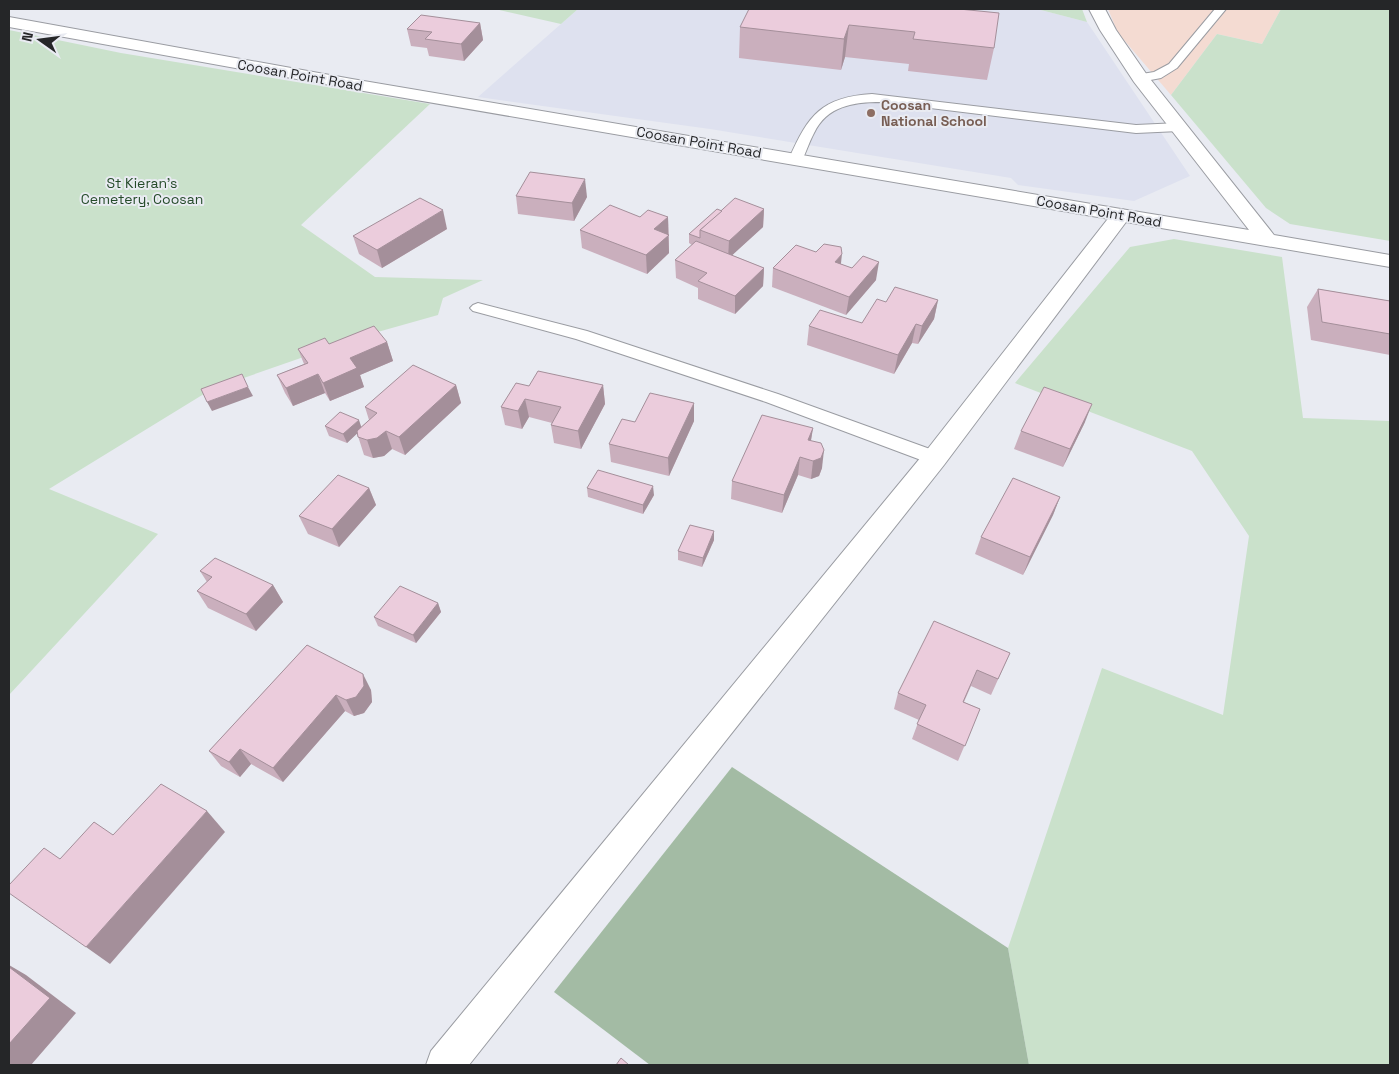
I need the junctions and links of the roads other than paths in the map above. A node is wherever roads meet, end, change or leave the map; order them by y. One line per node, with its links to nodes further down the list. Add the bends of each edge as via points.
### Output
1 (1097, 9): 4 (street)
2 (1221, 9): 4 (lane, via 1173,66 1157,75)
3 (9, 22): 6 (street, Coosan Point Road)
4 (1140, 78): 5 (street)
5 (1179, 126): 6 (lane, via 1136,129 881,98 857,98 831,106 814,122); 8 (street)
6 (796, 159): 7 (street, Coosan Point Road)
7 (1121, 215): 8 (street, Coosan Point Road); 11 (street)
8 (1266, 239): 9 (street, Coosan Point Road)
9 (1390, 261)
10 (478, 308): 11 (lane, via 590,338 772,398)
11 (936, 458): 12 (street)
12 (444, 1065)

